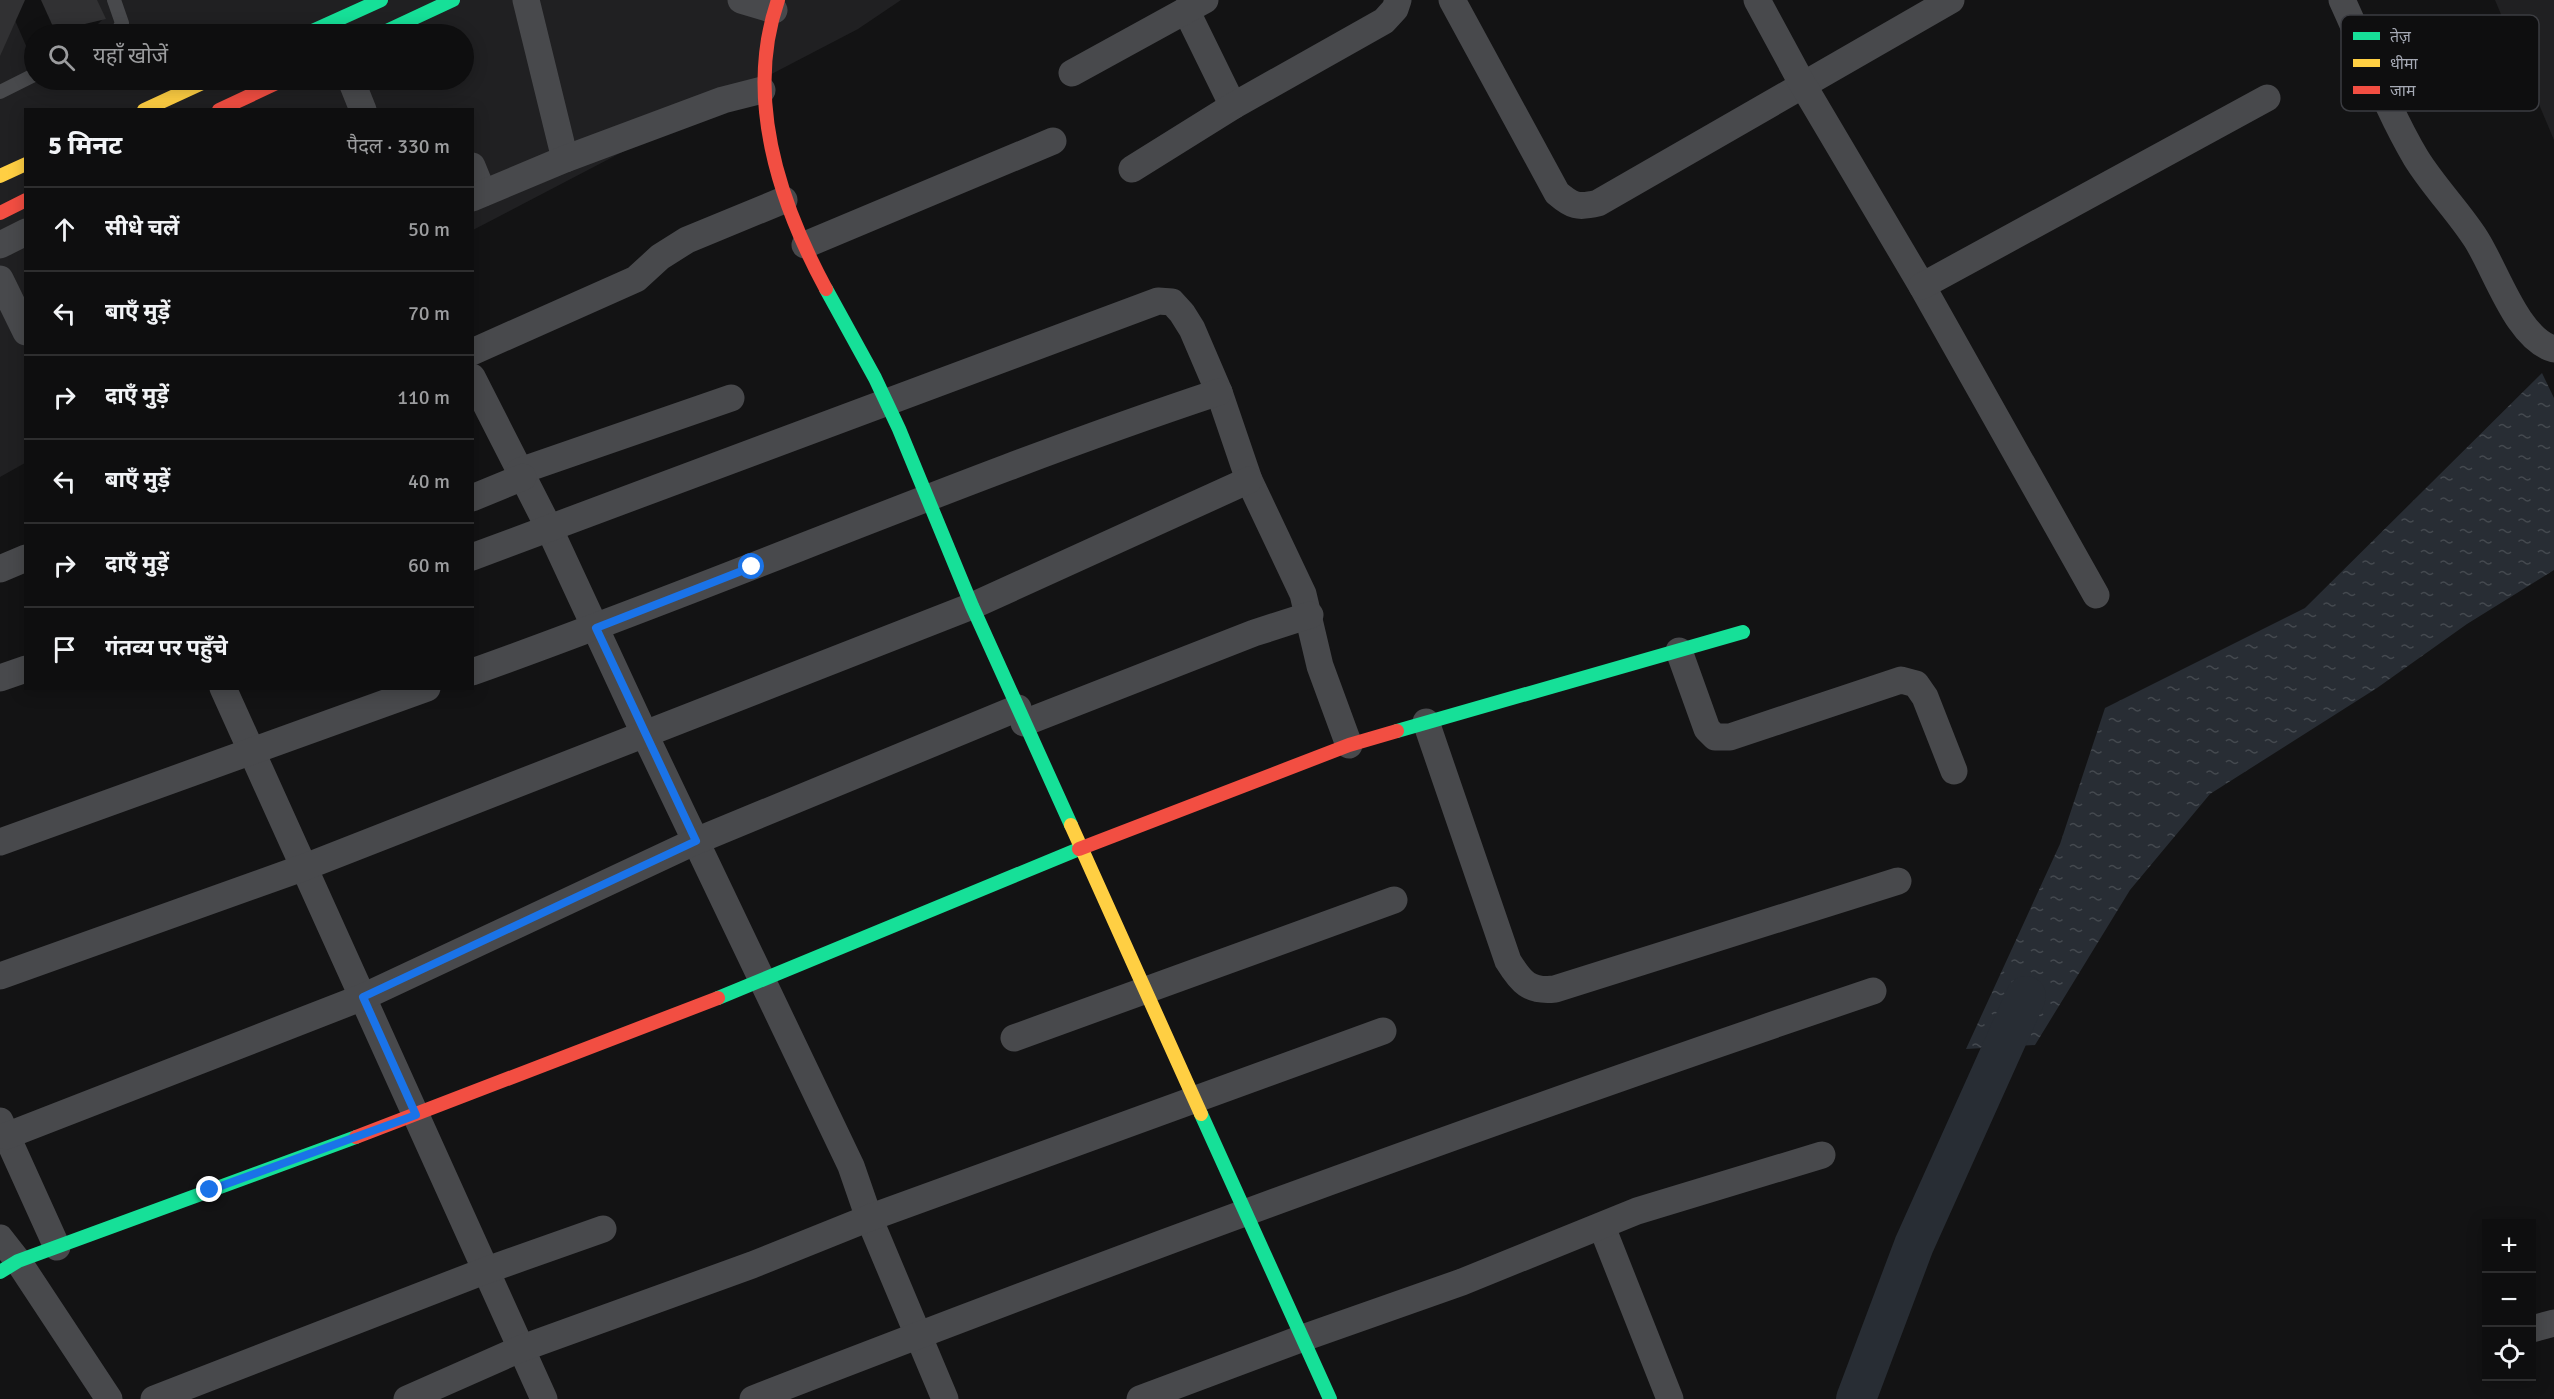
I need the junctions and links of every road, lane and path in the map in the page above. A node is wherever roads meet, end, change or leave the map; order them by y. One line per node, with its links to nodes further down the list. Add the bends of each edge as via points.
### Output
1 (114, 0): 14 (lane)
2 (381, 0): 15 (street)
3 (453, 0): 16 (street)
4 (526, 0): 32 (street)
5 (741, 0): 11 (street)
6 (1398, 0): 26 (street, via 1384,21)
7 (1452, 0): 19 (street, via 1557,193 1569,204 1598,203)
8 (1757, 0): 19 (street)
9 (1951, 0): 19 (street)
10 (2342, 0): 13 (street)
11 (776, 5): 23 (street, via 764,54)
12 (1195, 5): 17 (street); 26 (street)
13 (2349, 15)
14 (121, 24)
15 (336, 24)
16 (401, 24)
17 (1072, 73)
18 (24, 80): 24 (lane)
19 (1803, 85): 45 (street)
20 (187, 90): 27 (street)
21 (262, 90): 28 (street)
22 (355, 90): 29 (street)
23 (762, 90): 32 (street, via 723,100); 38 (street)
24 (0, 92)
25 (2267, 98): 45 (street)
26 (1233, 106): 34 (street)
27 (148, 108)
28 (223, 108)
29 (362, 108)
30 (2394, 111): 47 (street, via 2416,158 2477,240 2518,317 2532,337)
31 (1053, 141): 43 (street)
32 (565, 159): 37 (street)
33 (24, 165): 35 (street)
34 (1132, 169)
35 (0, 176)
36 (474, 176): 37 (street)
37 (478, 196)
38 (784, 200): 43 (street); 48 (street, via 687,240 636,279)
39 (24, 201): 40 (street)
40 (0, 213)
41 (24, 233): 42 (street)
42 (0, 244)
43 (805, 245): 52 (street)
44 (0, 279): 46 (street)
45 (1922, 286): 61 (street)
46 (16, 330)
47 (2554, 349)
48 (474, 351)
49 (474, 381): 53 (street)
50 (1219, 393): 52 (street, via 1182,313 1172,302 1158,301); 54 (street); 56 (street, via 1107,429)
51 (731, 398): 53 (street)
52 (888, 402): 56 (street); 57 (street)
53 (522, 474): 55 (street); 57 (street)
54 (1249, 480): 62 (street); 63 (street)
55 (474, 497)
56 (929, 497): 62 (street); 64 (street)
57 (549, 528): 58 (street); 64 (street)
58 (474, 556)
59 (24, 559): 60 (street)
60 (0, 569)
61 (2096, 595)
62 (972, 606): 72 (street); 74 (street)
63 (1310, 615): 72 (street); 75 (street, via 1320,666)
64 (596, 628): 68 (street); 74 (street)
65 (1743, 632): 66 (street)
66 (1679, 651): 73 (street); 77 (street, via 1707,729 1714,737 1730,737 1901,680 1916,684 1925,696)
67 (24, 670): 69 (street)
68 (474, 671)
69 (0, 678)
70 (224, 690): 76 (street)
71 (420, 690): 76 (street)
72 (1021, 715): 78 (street); 80 (street)
73 (1426, 722): 75 (street); 82 (street, via 1508,961 1518,978 1540,991)
74 (645, 735): 78 (street); 81 (street)
75 (1348, 745): 80 (street)
76 (252, 751): 79 (street); 81 (street)
77 (1954, 771)
78 (696, 841): 85 (street); 88 (street)
79 (0, 842)
80 (1082, 848): 85 (street); 86 (street)
81 (305, 867): 84 (street); 88 (street)
82 (1898, 881)
83 (1394, 900): 86 (street)
84 (0, 976)
85 (762, 981): 92 (street); 96 (street, via 851,1166)
86 (1147, 988): 90 (street); 91 (street)
87 (1873, 991): 95 (street, via 1663,1062)
88 (363, 997): 92 (street); 93 (street)
89 (1383, 1031): 91 (street)
90 (1014, 1038)
91 (1196, 1100): 95 (street); 96 (street)
92 (416, 1115): 100 (street); 102 (street)
93 (3, 1129): 100 (street)
94 (1822, 1155): 97 (street, via 1636,1212)
95 (1247, 1213): 105 (street); 106 (street)
96 (869, 1218): 105 (street); 107 (street)
97 (1602, 1227): 106 (street); 116 (street)
98 (603, 1229): 102 (street)
99 (0, 1238): 101 (street)
100 (57, 1247): 101 (street)
101 (9, 1267): 108 (street)
102 (487, 1270): 107 (street); 109 (street)
103 (2554, 1323): 104 (street)
104 (2536, 1328)
105 (918, 1335): 112 (street); 113 (street)
106 (1303, 1338): 114 (street); 115 (street)
107 (520, 1349): 110 (street); 111 (street)
108 (109, 1399)
109 (154, 1399)
110 (407, 1399)
111 (544, 1399)
112 (753, 1399)
113 (945, 1399)
114 (1140, 1399)
115 (1330, 1399)
116 (1670, 1399)

